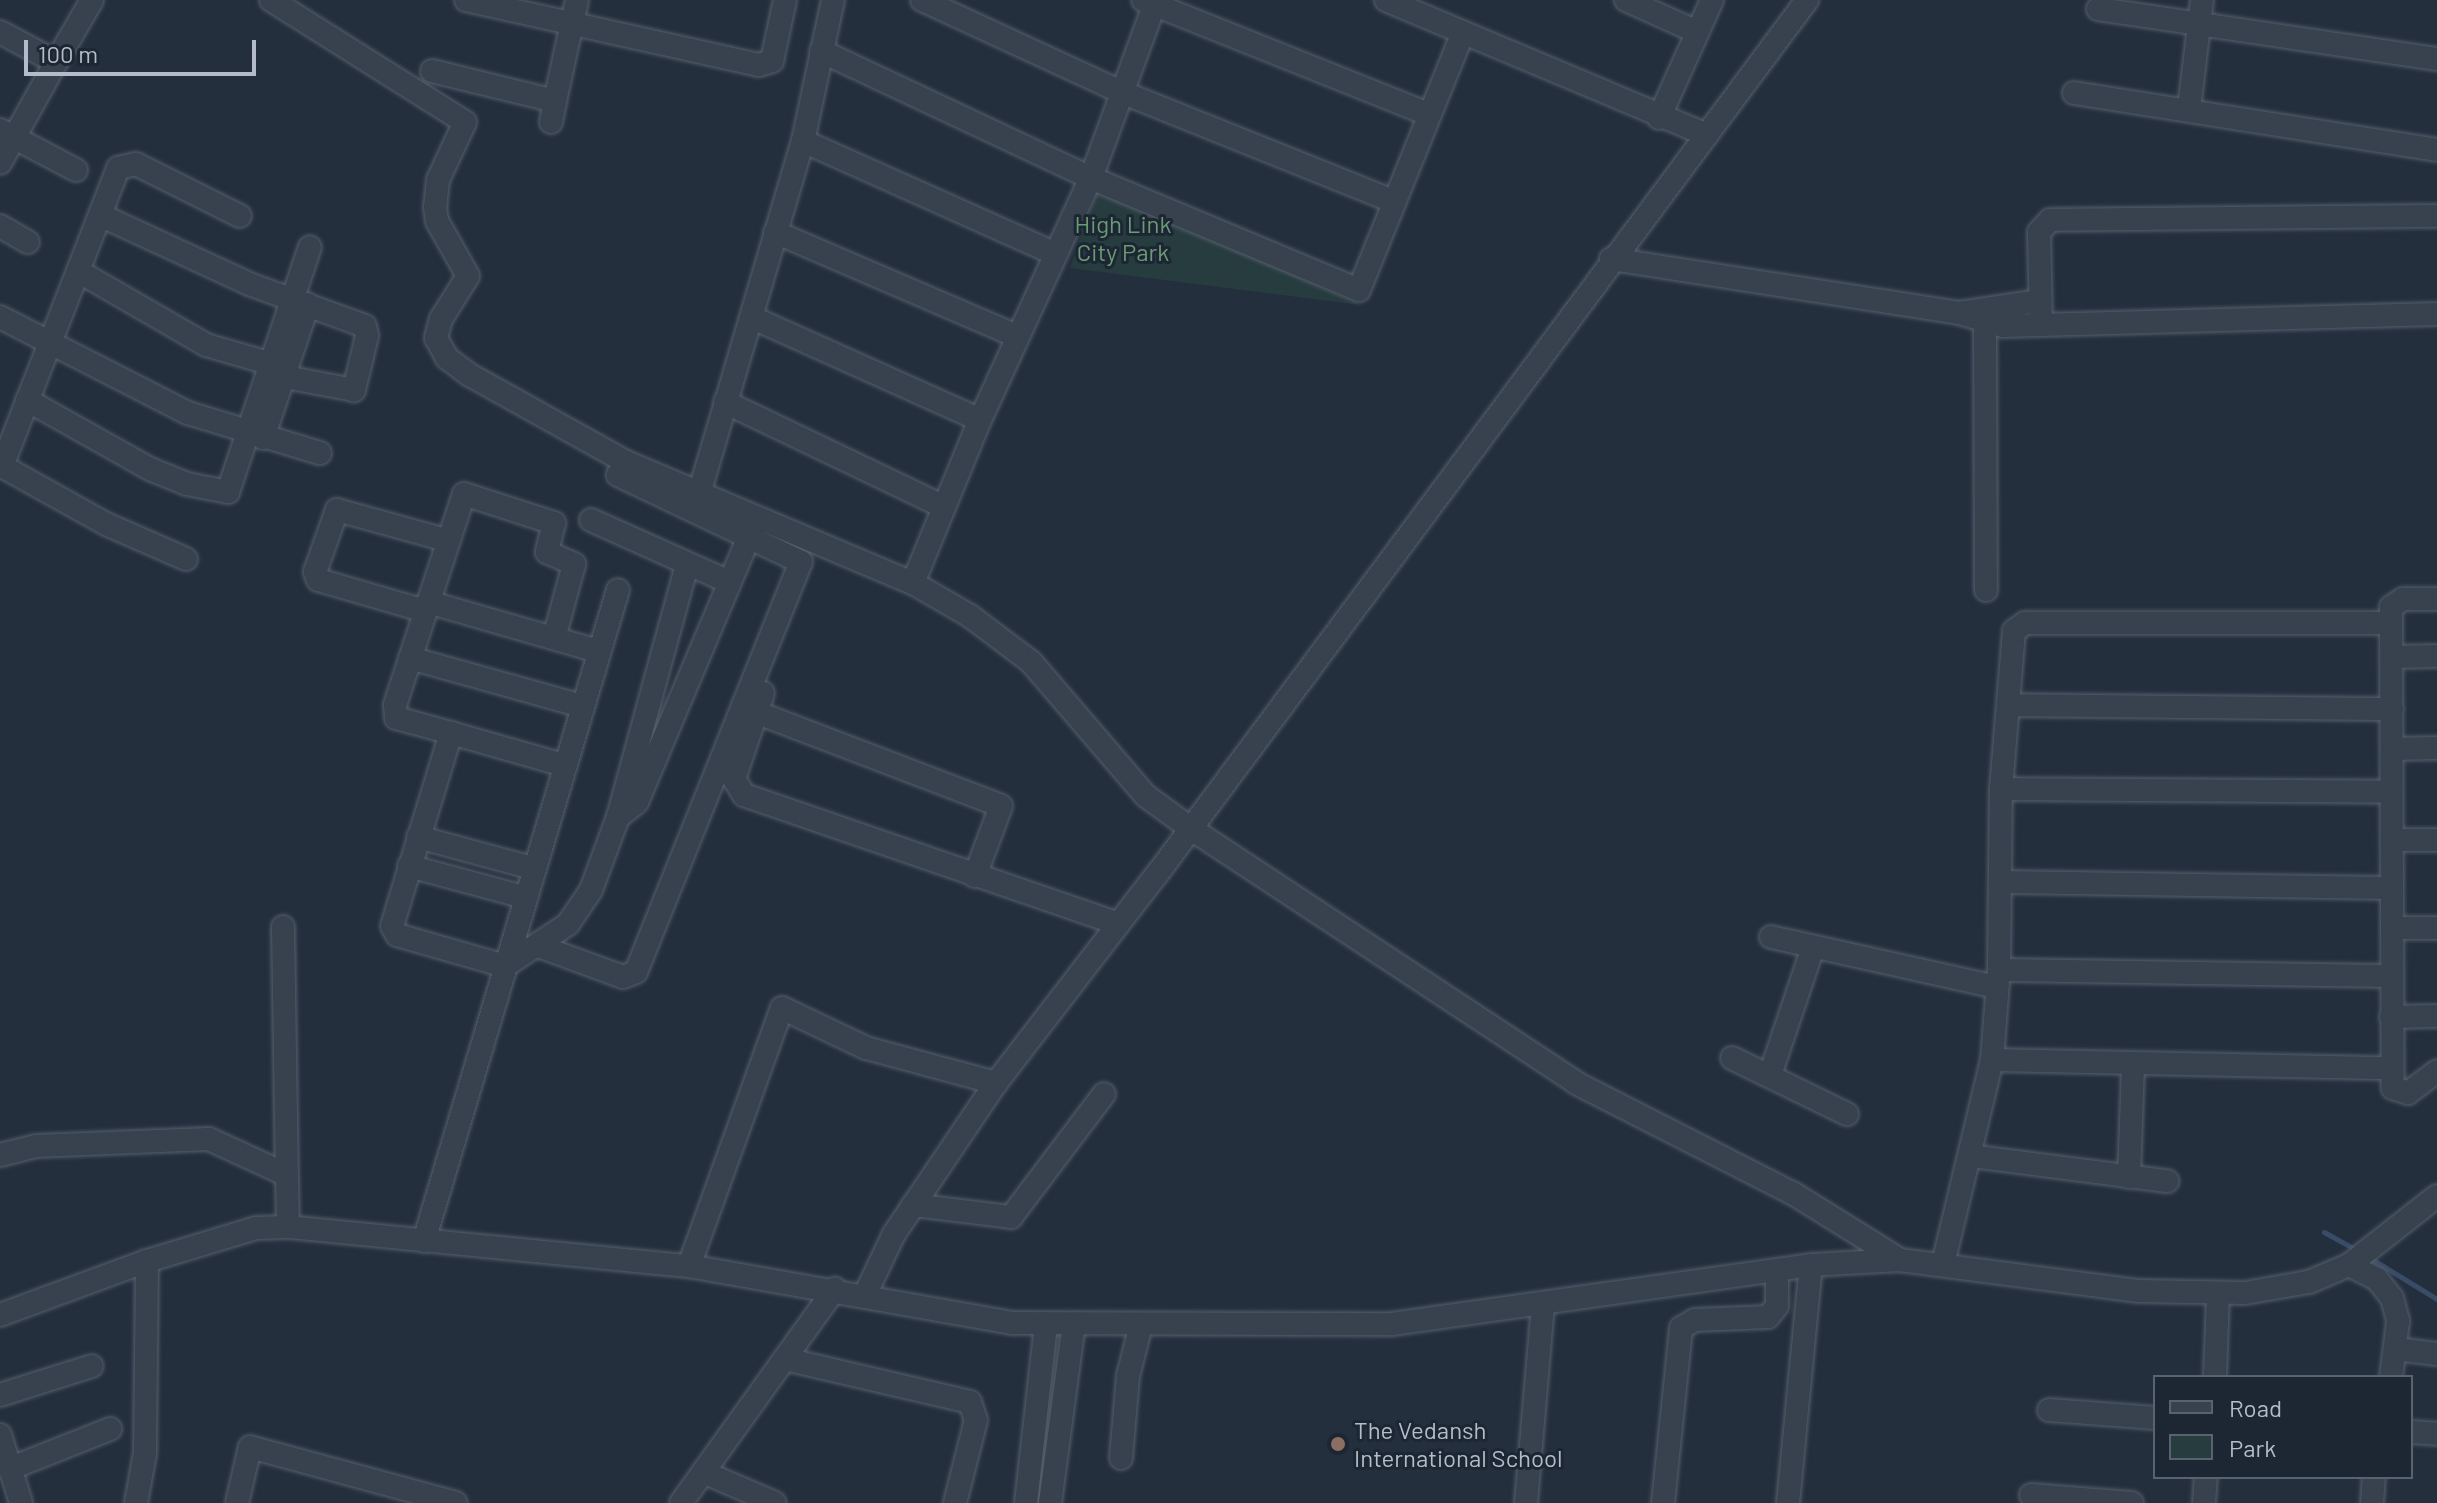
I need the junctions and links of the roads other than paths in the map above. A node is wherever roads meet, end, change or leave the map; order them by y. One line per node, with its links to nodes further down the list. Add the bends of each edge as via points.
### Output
1 (92, 0): 22 (street)
2 (271, 0): 65 (street, via 465,122 435,192 437,221 468,276 436,329 439,349 549,423)
3 (466, 0): 15 (street)
4 (577, 0): 15 (street)
5 (785, 0): 15 (street, via 767,65)
6 (833, 0): 20 (street)
7 (922, 0): 24 (street)
8 (1386, 0): 19 (street)
9 (1626, 0): 18 (street)
10 (1712, 0): 18 (street)
11 (1807, 0): 30 (street)
12 (2202, 0): 16 (street)
13 (1151, 2): 24 (street); 27 (street)
14 (2098, 9): 16 (street)
15 (572, 23): 23 (street, via 553,112)
16 (2199, 24): 21 (street); 26 (street)
17 (0, 32): 22 (street)
18 (1697, 32): 28 (street)
19 (1463, 33): 27 (street); 28 (street)
20 (821, 51): 31 (street); 35 (street)
21 (2437, 59)
22 (56, 62): 29 (street)
23 (432, 71)
24 (1119, 91): 35 (street); 36 (street)
25 (2074, 93): 26 (street)
26 (2189, 109): 32 (street)
27 (1430, 115): 36 (street)
28 (1659, 118): 30 (street)
29 (7, 133): 33 (street); 34 (street)
30 (1705, 134): 45 (street)
31 (803, 141): 41 (street); 44 (street)
32 (2437, 150)
33 (0, 163)
34 (76, 170)
35 (1091, 178): 36 (street, via 1359,290); 44 (street)
36 (1395, 202)
37 (100, 215): 38 (street, via 118,168 128,164); 46 (street); 48 (street)
38 (240, 216)
39 (2437, 216): 47 (street, via 2050,220 2039,232)
40 (0, 226): 42 (street)
41 (775, 232): 52 (street); 55 (street)
42 (28, 242)
43 (310, 247): 48 (street)
44 (1056, 254): 55 (street)
45 (1611, 259): 49 (street); 96 (street)
46 (78, 271): 56 (street); 57 (street, via 206,345)
47 (2038, 301): 49 (street); 54 (street)
48 (299, 302): 57 (street); 57 (street, via 365,326 358,378 348,392)
49 (1959, 313): 53 (street)
50 (2437, 314): 54 (street)
51 (0, 317): 56 (street)
52 (751, 317): 59 (street); 60 (street)
53 (1985, 322): 54 (street); 75 (street)
54 (2041, 325)
55 (1016, 336): 60 (street)
56 (54, 342): 58 (street); 61 (street, via 188,413)
57 (279, 371): 61 (street)
58 (27, 400): 61 (street, via 150,469 228,492); 63 (street)
59 (725, 402): 65 (street); 66 (street)
60 (980, 420): 66 (street)
61 (256, 436): 62 (street)
62 (320, 453)
63 (1, 465): 70 (street, via 106,524)
64 (618, 475): 68 (street)
65 (699, 494): 68 (street)
66 (944, 507): 73 (street)
67 (591, 520): 71 (street)
68 (754, 526): 72 (street); 73 (street); 111 (street, via 797,556 800,564 638,969 623,977)
69 (446, 540): 77 (street); 77 (street, via 337,510 315,572 318,580); 79 (street, via 464,494 553,522 547,552 574,564)
70 (186, 559)
71 (687, 565): 72 (street); 84 (street)
72 (729, 582): 85 (street)
73 (913, 583): 96 (street, via 1002,637 1031,662 1146,796)
74 (618, 590): 80 (street)
75 (1986, 590)
76 (2437, 599): 78 (street, via 2396,602)
77 (427, 606): 79 (street); 83 (street)
78 (2391, 623): 82 (street); 86 (street, via 2025,623 2014,631)
79 (554, 638): 80 (street)
80 (598, 651): 87 (street)
81 (2437, 656): 82 (street)
82 (2394, 657): 88 (street)
83 (410, 658): 87 (street); 89 (street, via 394,715)
84 (656, 686): 85 (street); 95 (street)
85 (679, 692): 95 (street, via 637,802)
86 (2008, 705): 88 (street); 93 (street)
87 (582, 706): 92 (street)
88 (2392, 709): 91 (street)
89 (451, 733): 92 (street); 97 (street)
90 (2437, 748): 91 (street)
91 (2393, 749): 94 (street)
92 (563, 765): 101 (street)
93 (2001, 789): 94 (street); 103 (street)
94 (2391, 792): 98 (street)
95 (618, 817): 111 (street, via 585,902)
96 (1190, 828): 106 (street); 136 (street, via 1576,1083 1794,1194)
97 (418, 837): 100 (street); 101 (street)
98 (2392, 840): 99 (street); 104 (street)
99 (2437, 840)
100 (409, 866): 105 (street); 113 (street, via 393,932)
101 (532, 868): 105 (street)
102 (975, 876): 102 (street, via 1001,806 760,703 734,779 744,795); 106 (street)
103 (2000, 882): 104 (street); 115 (street)
104 (2392, 888): 108 (street)
105 (524, 897): 113 (street)
106 (1118, 924): 124 (street)
107 (283, 927): 129 (street)
108 (2392, 928): 109 (street); 114 (street)
109 (2437, 928)
110 (1771, 937): 112 (street)
111 (541, 947): 113 (street)
112 (1813, 947): 115 (street); 123 (street)
113 (505, 966): 135 (street)
114 (2391, 976): 115 (street); 117 (street)
115 (1998, 978): 119 (street)
116 (2437, 1016): 117 (street)
117 (2391, 1017): 121 (street)
118 (1732, 1058): 123 (street)
119 (1992, 1060): 120 (street); 128 (street)
120 (2133, 1066): 121 (street); 130 (street)
121 (2390, 1068): 122 (street, via 2393,1088 2408,1093)
122 (2437, 1071)
123 (1770, 1075): 126 (street)
124 (996, 1083): 133 (street); 141 (street, via 866,1048 782,1008)
125 (1104, 1094): 133 (street, via 1011,1217)
126 (1847, 1114)
127 (0, 1155): 129 (street, via 36,1146 187,1136 209,1139)
128 (1971, 1156): 130 (street); 139 (street)
129 (287, 1175): 134 (street)
130 (2129, 1177): 131 (street)
131 (2167, 1181)
132 (2437, 1196): 138 (street)
133 (913, 1205): 145 (street)
134 (288, 1227): 135 (street); 137 (street, via 256,1228)
135 (424, 1241): 141 (street)
136 (1900, 1260): 139 (street); 140 (street)
137 (147, 1261): 147 (street); 171 (street, via 145,1453)
138 (2354, 1262): 144 (street, via 2280,1290); 151 (street, via 2392,1298 2398,1321)
139 (1943, 1264): 144 (street, via 2139,1291)
140 (1811, 1265): 142 (street); 181 (street)
141 (689, 1266): 143 (street)
142 (1777, 1270): 146 (street); 180 (street, via 1777,1306 1768,1317 1695,1320 1681,1328)
143 (835, 1289): 145 (street); 153 (street)
144 (2218, 1294): 155 (street)
145 (865, 1295): 148 (street, via 951,1315)
146 (1543, 1304): 150 (street, via 1392,1324); 179 (street)
147 (0, 1315)
148 (1046, 1324): 149 (street); 177 (street)
149 (1074, 1324): 150 (street); 178 (street)
150 (1141, 1325): 164 (street, via 1128,1376)
151 (2396, 1349): 152 (street); 156 (street)
152 (2437, 1354)
153 (785, 1359): 166 (street); 176 (street, via 970,1402 976,1420)
154 (92, 1366): 157 (street)
155 (2215, 1375)
156 (2391, 1375)
157 (0, 1395)
158 (2049, 1410): 159 (street)
159 (2153, 1418)
160 (110, 1429): 165 (street)
161 (2413, 1432): 162 (street)
162 (2437, 1434)
163 (0, 1435): 165 (street)
164 (1121, 1458)
165 (9, 1469): 170 (street)
166 (703, 1472): 174 (street); 175 (street)
167 (2206, 1479): 183 (street)
168 (2374, 1479): 184 (street)
169 (2031, 1495): 182 (street)
170 (21, 1503)
171 (136, 1503)
172 (237, 1503): 173 (street, via 250,1447)
173 (456, 1503)
174 (681, 1503)
175 (775, 1503)
176 (955, 1503)
177 (1026, 1503)
178 (1050, 1503)
179 (1526, 1503)
180 (1663, 1503)
181 (1788, 1503)
182 (2132, 1503)
183 (2204, 1503)
184 (2372, 1503)

